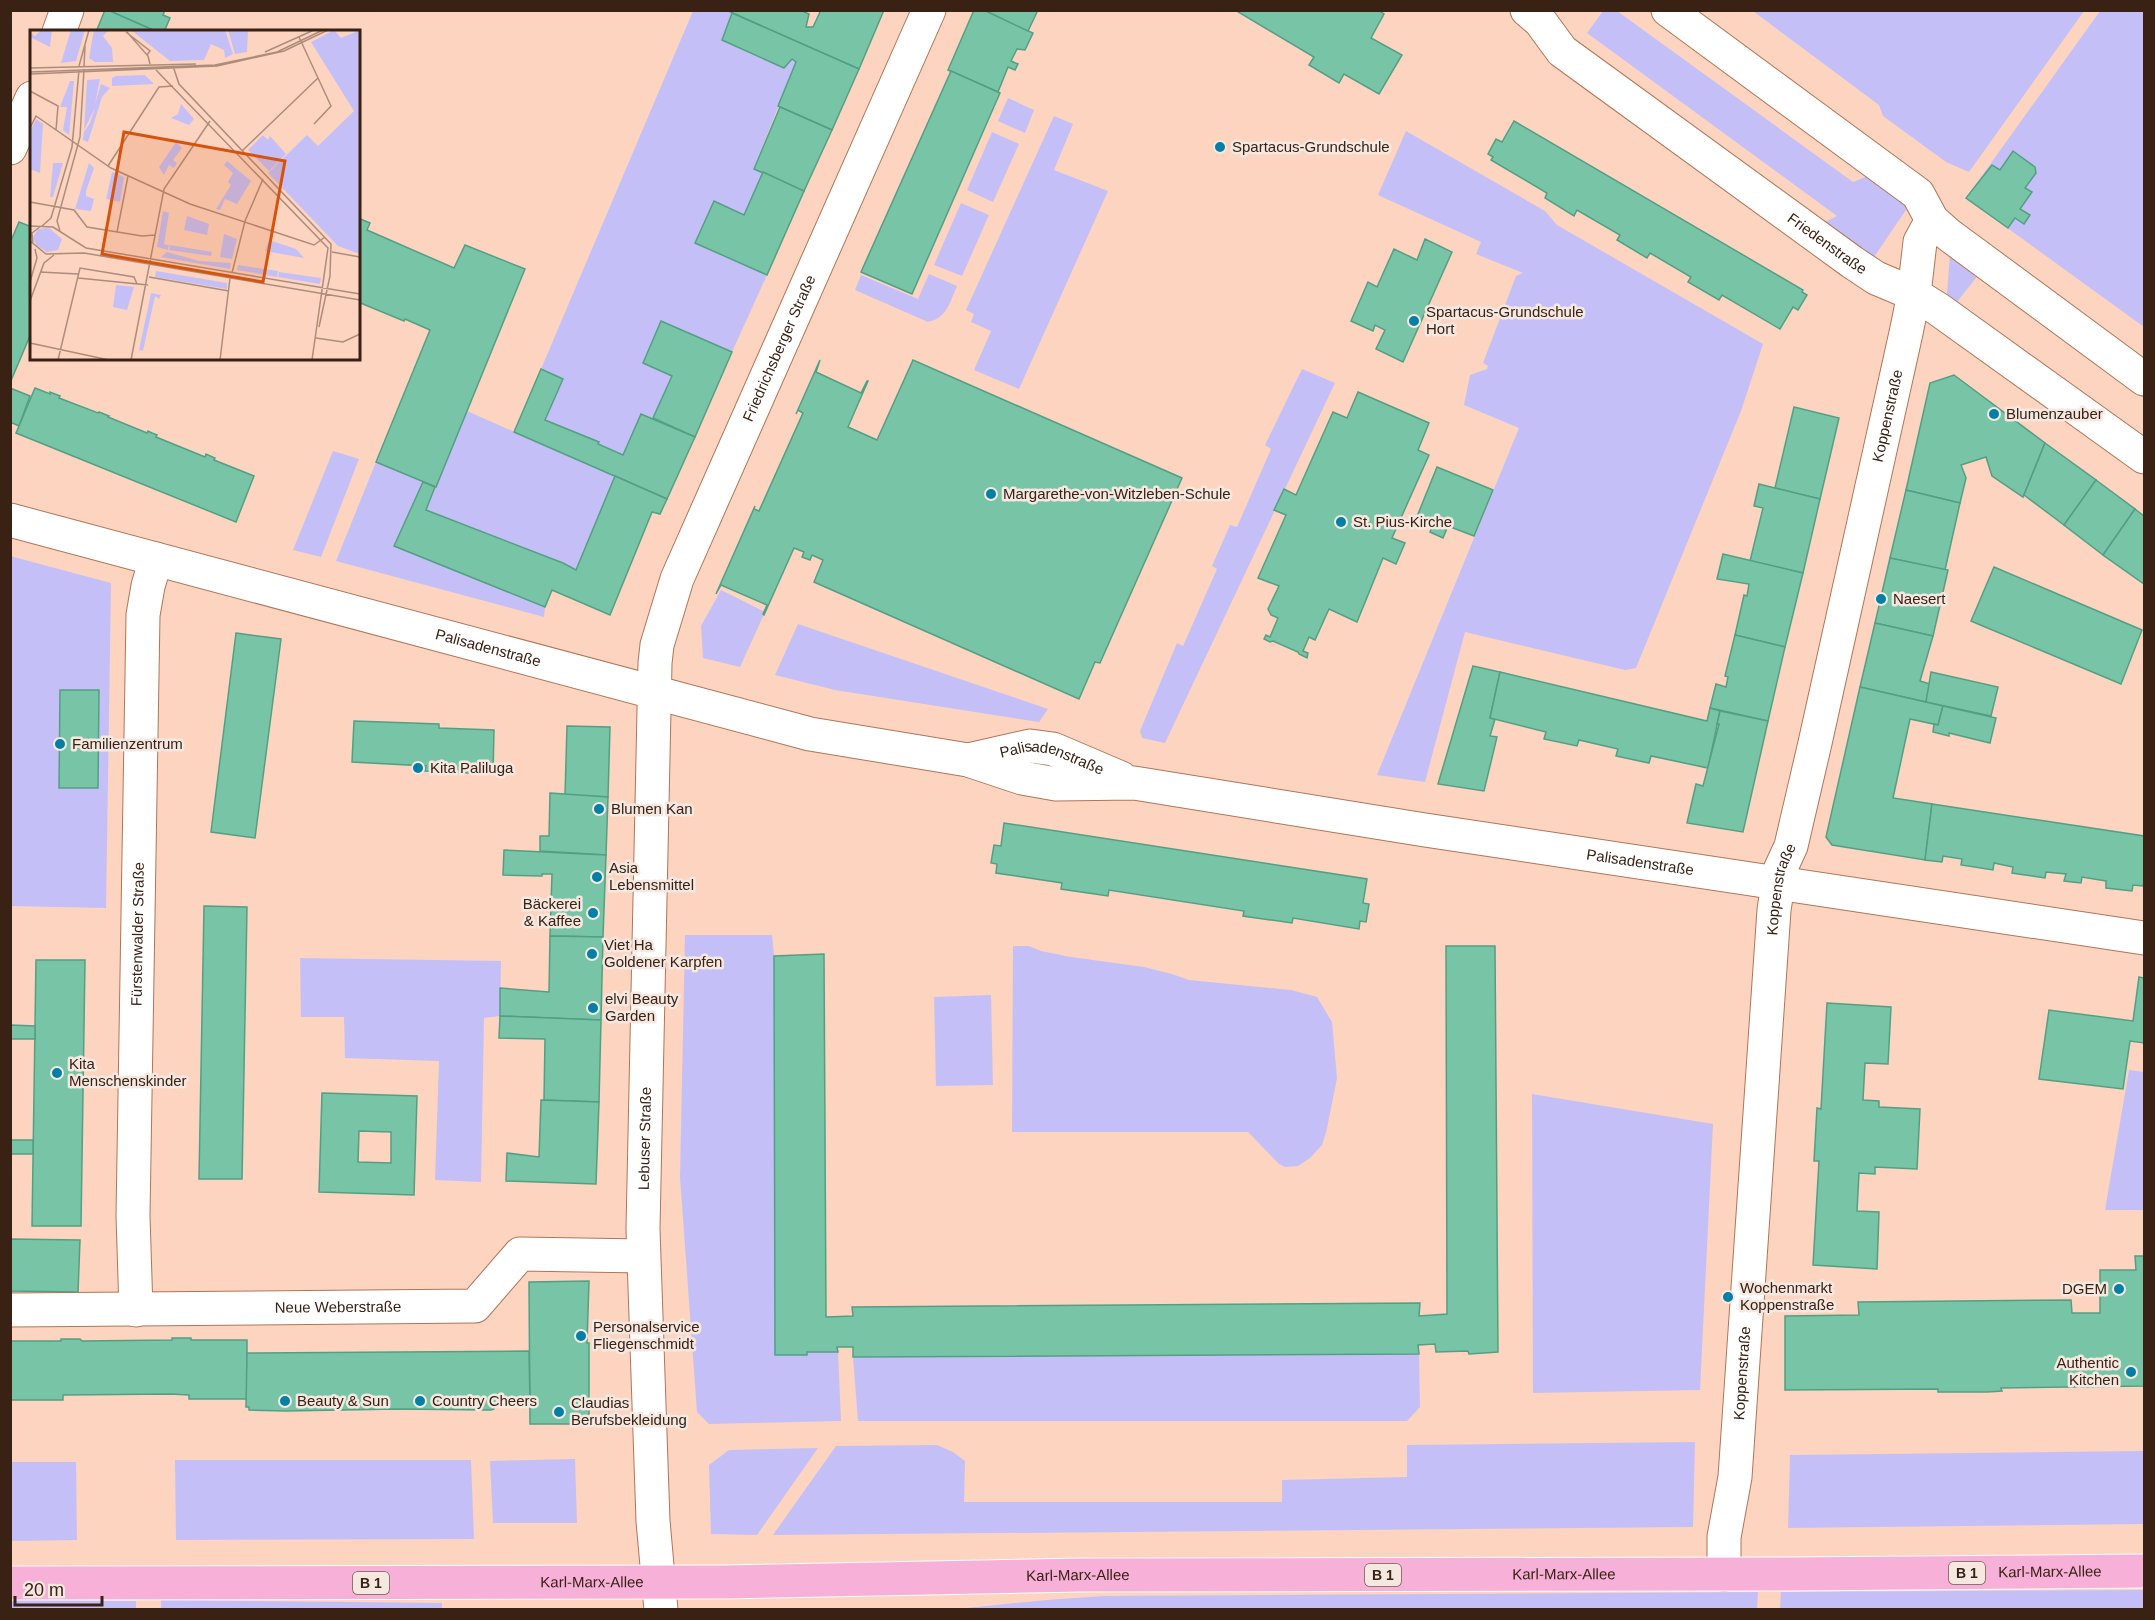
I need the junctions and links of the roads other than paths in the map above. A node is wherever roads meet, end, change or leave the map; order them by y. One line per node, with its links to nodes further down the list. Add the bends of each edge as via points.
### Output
1 (68, 10): 5 (street)
2 (929, 10): 14 (street, Friedrichsberger Straße, via 677,579 657,645)
3 (1668, 10): 8 (street, via 1918,194)
4 (1538, 14): 9 (street, Friedenstraße, via 1562,51 1875,279)
5 (60, 30)
6 (30, 103): 7 (street)
7 (10, 148)
8 (1932, 220): 9 (street, Koppenstraße, via 1920,242); 10 (street)
9 (1914, 294): 11 (street, Friedenstraße); 15 (street, Koppenstraße, via 1815,743 1791,846)
10 (2145, 379)
11 (2145, 457)
12 (10, 520): 13 (street, Palisadenstraße)
13 (156, 559): 14 (street, Palisadenstraße); 19 (street, Fürstenwalder Straße, via 143,615 133,1216)
14 (655, 693): 15 (street, Palisadenstraße, via 810,734 968,760 1022,778 1056,784 1134,783); 17 (street, Lebuser Straße)
15 (1778, 883): 16 (street, Palisadenstraße); 21 (street, Koppenstraße, via 1735,1477 1724,1537)
16 (2145, 938)
17 (643, 1256): 19 (street, Neue Weberstraße, via 520,1254 475,1306); 23 (street, Lebuser Straße, via 652,1499)
18 (10, 1310): 19 (street, Neue Weberstraße)
19 (136, 1310)
20 (2145, 1571): 21 (main road, Karl-Marx-Allee / B 1)
21 (1724, 1574): 23 (main road, Karl-Marx-Allee / B 1, via 1094,1575)
22 (10, 1583): 23 (main road, Karl-Marx-Allee / B 1)
23 (660, 1596)

